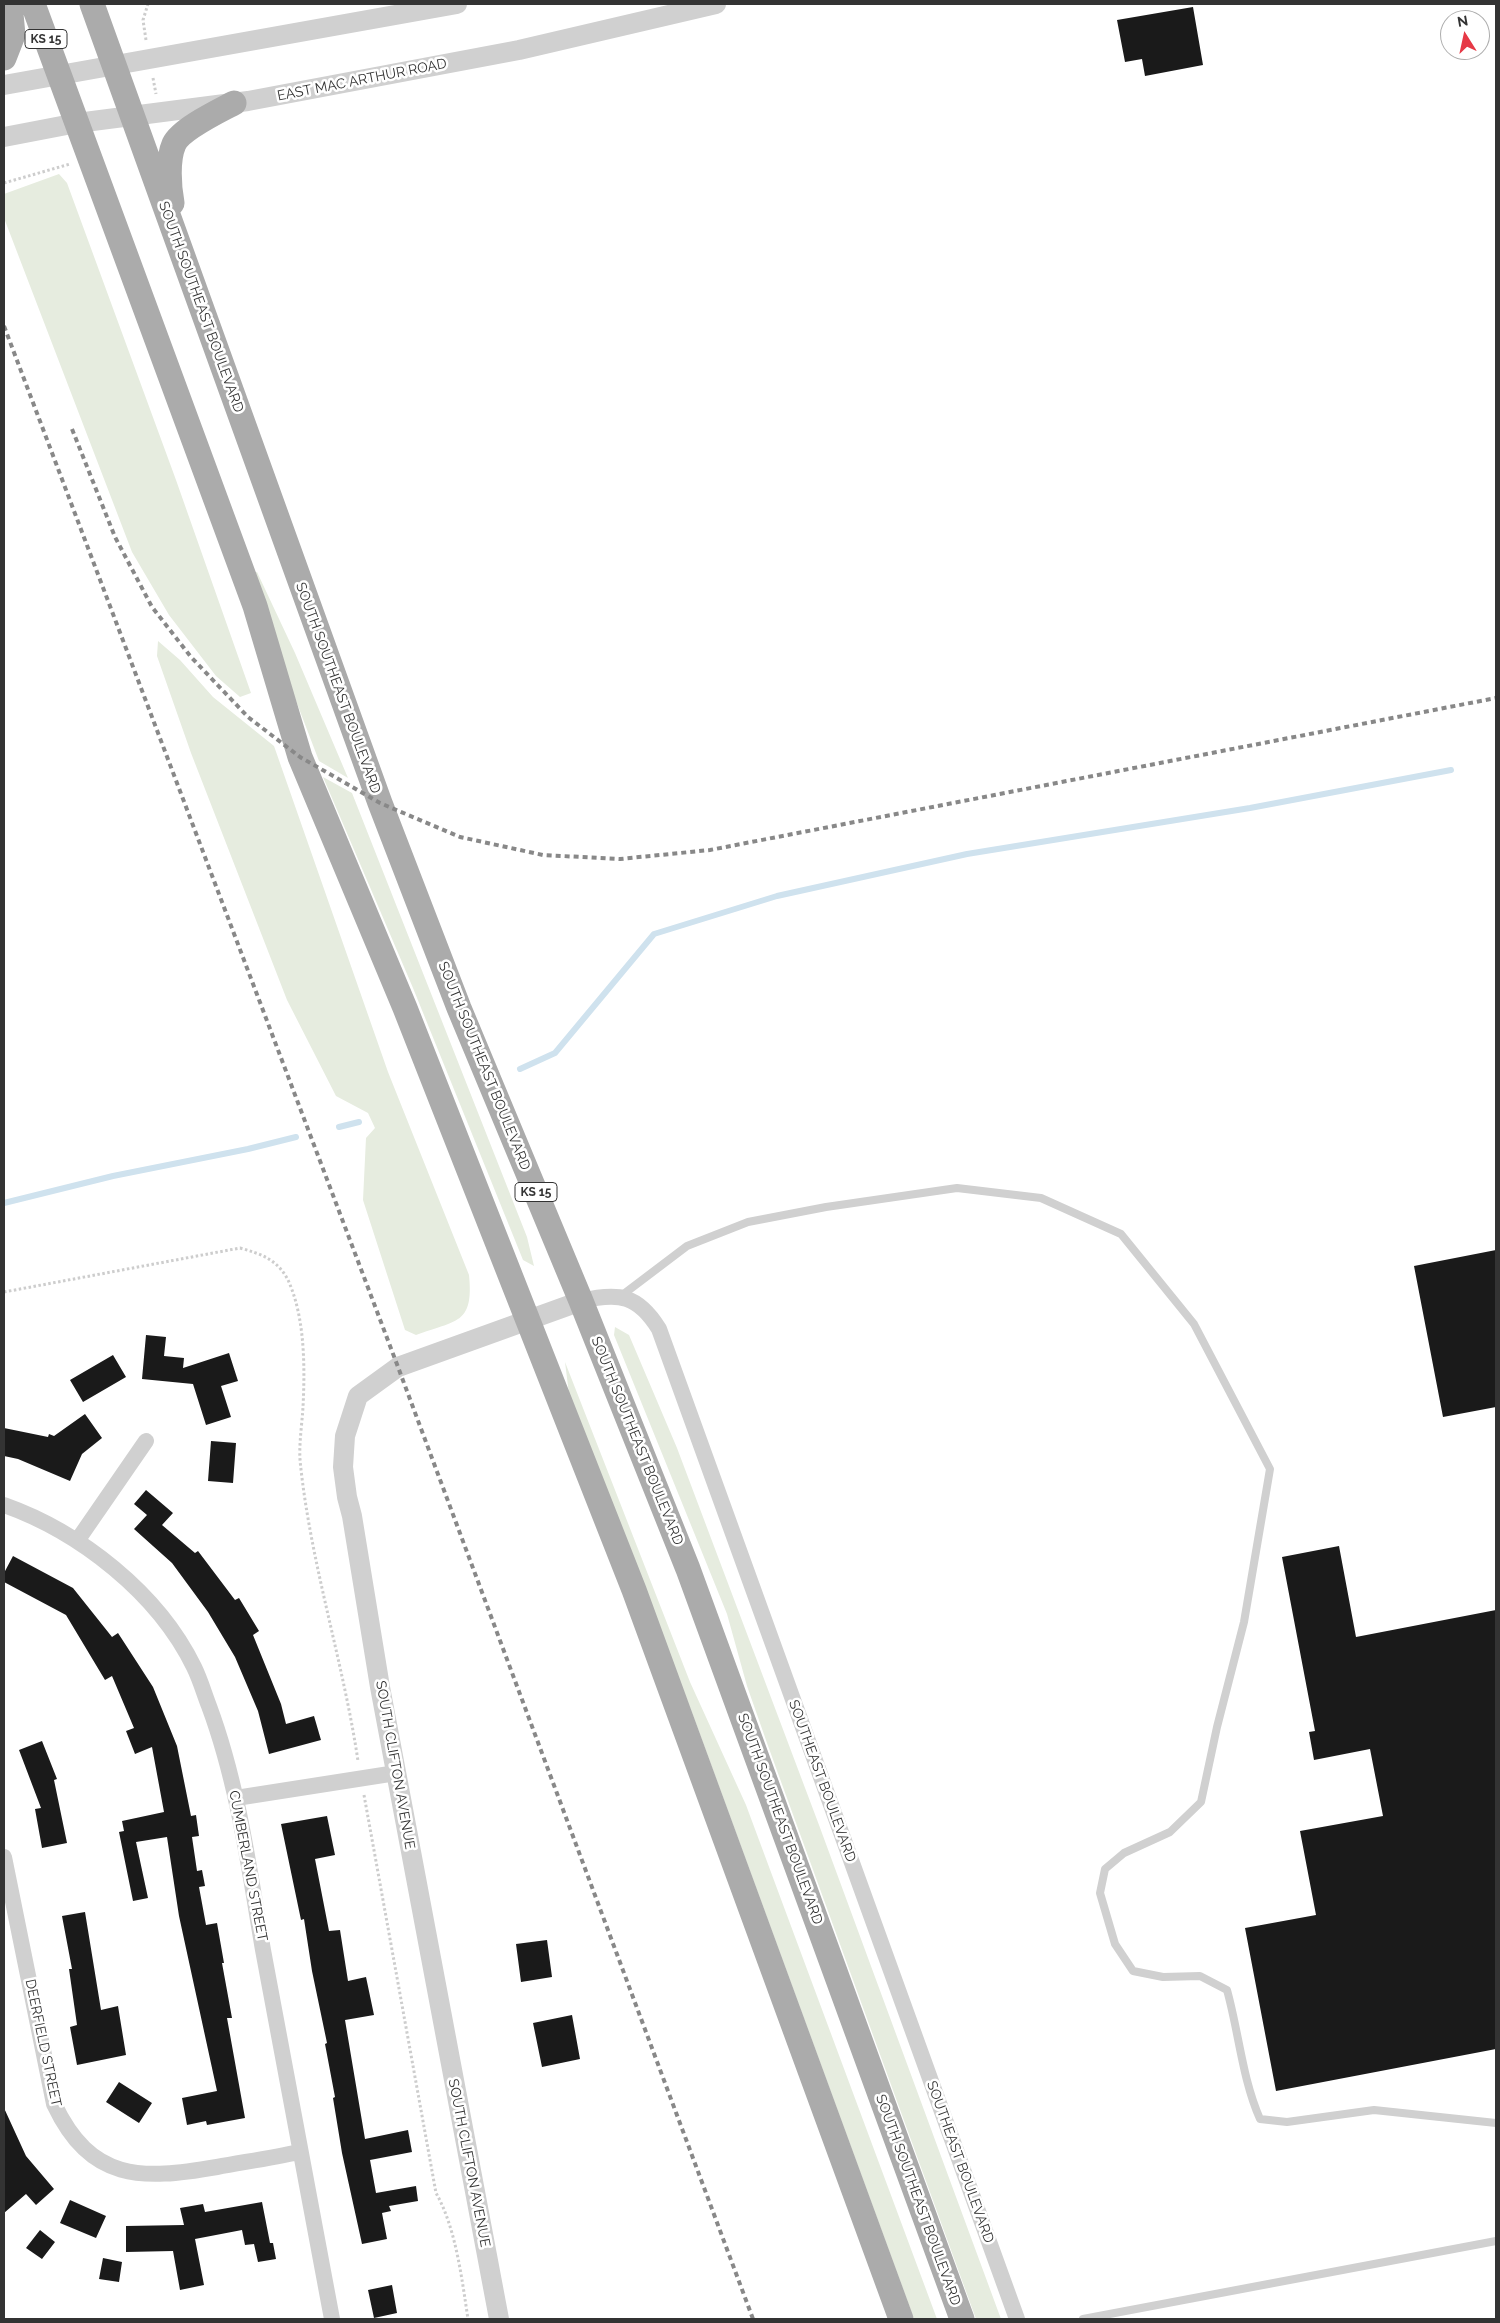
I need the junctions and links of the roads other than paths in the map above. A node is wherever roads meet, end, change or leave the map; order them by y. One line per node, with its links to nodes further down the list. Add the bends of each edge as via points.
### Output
1 (10, 4): 6 (main road, via 13,35)
2 (33, 4): 8 (main road, KS 15)
3 (92, 4): 7 (main road, SOUTH SOUTHEAST BOULEVARD / KS 15)
4 (456, 4): 7 (street)
5 (716, 4): 10 (street, EAST MAC ARTHUR ROAD, via 519,50)
6 (4, 58)
7 (114, 64): 8 (street); 11 (main road, SOUTH SOUTHEAST BOULEVARD / KS 15)
8 (60, 75): 9 (street); 12 (main road, KS 15)
9 (4, 85)
10 (234, 103): 11 (street, EAST MAC ARTHUR ROAD); 14 (main road, via 196,124 174,144 168,180)
11 (132, 116): 12 (street, EAST MAC ARTHUR ROAD); 14 (main road, SOUTH SOUTHEAST BOULEVARD / KS 15)
12 (78, 124): 13 (street, EAST MAC ARTHUR ROAD); 17 (main road, KS 15, via 255,606 300,757 405,1008)
13 (4, 137)
14 (182, 254): 16 (main road, SOUTH SOUTHEAST BOULEVARD / KS 15, via 380,803 459,1008)
15 (621, 1296): 16 (street, via 606,1295); 24 (lane, via 687,1246 748,1222 956,1188 1041,1198 1120,1234 1194,1324 1270,1469 1244,1622 1201,1802 1170,1832 1124,1853 1105,1869 1100,1892 1115,1944 1133,1971 1163,1978 1200,1976 1227,1990 1237,2025 1249,2094 1260,2119 1287,2122 1374,2110); 31 (street, SOUTHEAST BOULEVARD, via 649,1313 659,1329)
16 (581, 1301): 17 (street, SOUTH CLIFTON AVENUE); 30 (main road, SOUTH SOUTHEAST BOULEVARD / KS 15, via 688,1569)
17 (528, 1320): 21 (street, SOUTH CLIFTON AVENUE, via 398,1367 358,1396 350,1416 345,1436 344,1477); 29 (main road, KS 15, via 638,1600)
18 (146, 1441): 20 (street)
19 (4, 1506): 20 (street, CUMBERLAND STREET, via 58,1529)
20 (77, 1541): 22 (street, CUMBERLAND STREET, via 137,1590 185,1652 220,1735)
21 (396, 1773): 22 (street); 28 (street, SOUTH CLIFTON AVENUE)
22 (236, 1798): 25 (street, CUMBERLAND STREET)
23 (4, 1857): 25 (street, DEERFIELD STREET, via 54,2104 74,2138 104,2162 120,2171 138,2175 188,2172)
24 (1496, 2123)
25 (299, 2152): 27 (street, CUMBERLAND STREET)
26 (1496, 2241): 32 (lane)
27 (332, 2319)
28 (499, 2319)
29 (901, 2319)
30 (962, 2319)
31 (1017, 2319)
32 (1083, 2319)

